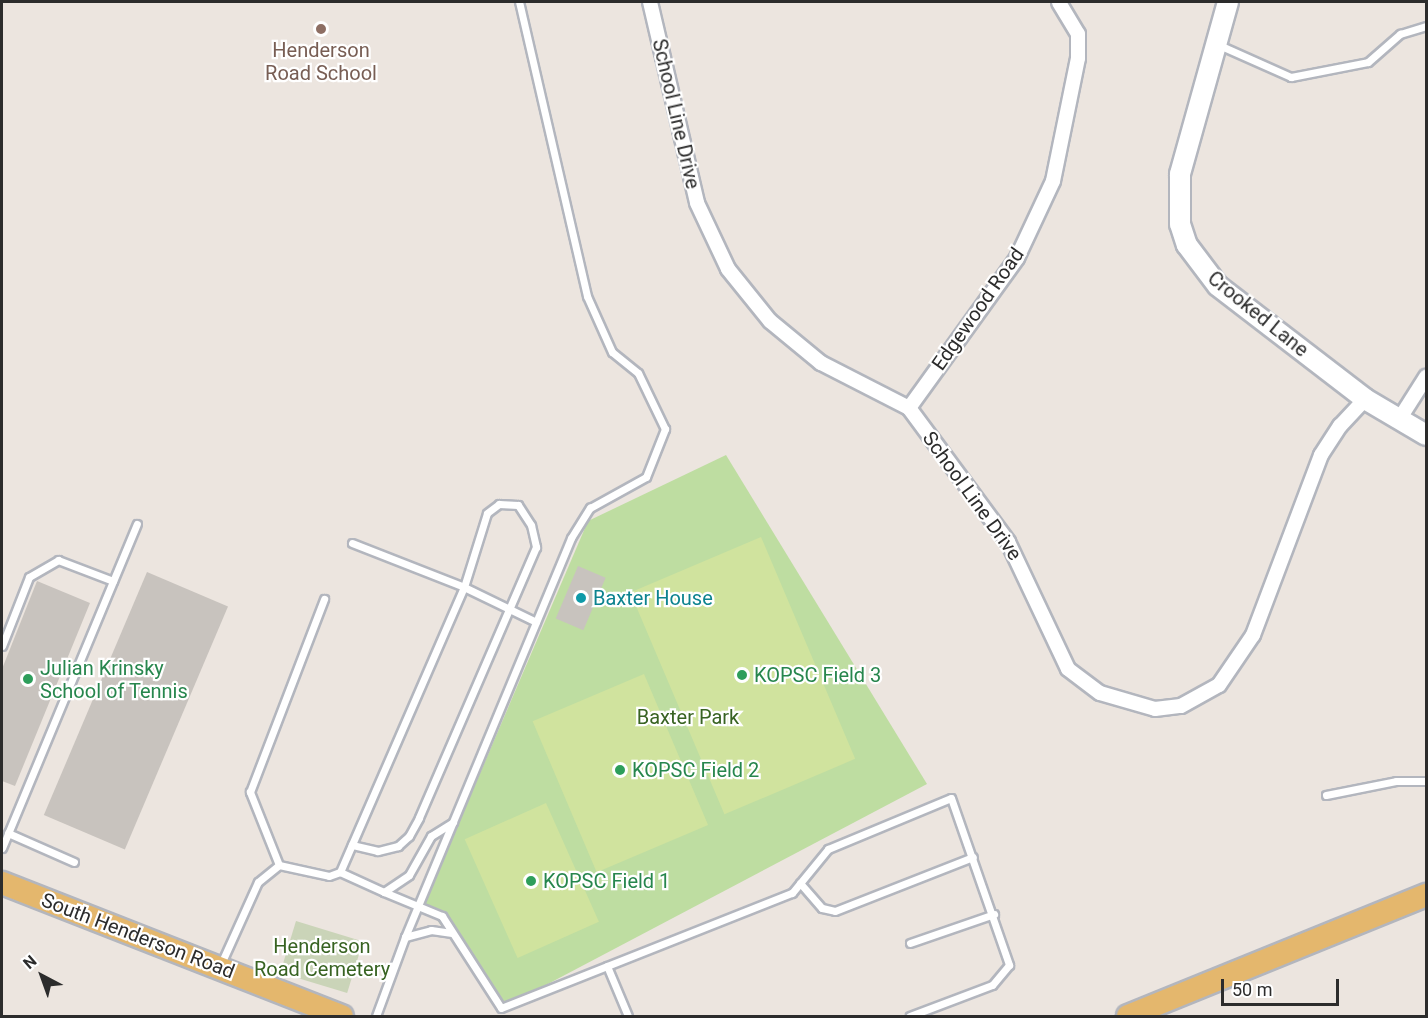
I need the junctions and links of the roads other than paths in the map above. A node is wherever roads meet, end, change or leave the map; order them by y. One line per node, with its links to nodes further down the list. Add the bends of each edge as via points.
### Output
1 (519, 2): 18 (lane, via 586,296 612,352 638,373 665,429 646,477 590,508 571,538)
2 (650, 2): 9 (street, School Line Drive, via 697,203 728,269 770,321 821,363)
3 (1059, 2): 9 (street, Edgewood Road, via 1078,34 1078,58 1053,181 1017,258)
4 (1228, 2): 6 (street, Crooked Lane)
5 (1426, 26): 6 (lane, via 1400,34 1368,62 1291,77)
6 (1216, 44): 8 (street, Crooked Lane, via 1180,174 1180,224 1187,245 1218,286)
7 (1426, 377): 10 (street)
8 (1365, 399): 9 (street, School Line Drive, via 1321,455 1243,655 1219,685 1199,698 1155,709 1100,693 1068,669 1008,542); 10 (street, Crooked Lane)
9 (909, 408)
10 (1400, 418): 11 (street, Crooked Lane)
11 (1426, 435)
12 (137, 524): 14 (lane)
13 (352, 543): 15 (lane)
14 (113, 581): 19 (lane, via 58,560 29,577); 23 (lane)
15 (464, 587): 17 (lane); 17 (lane, via 487,513 499,504 518,505 531,525 536,548); 24 (lane)
16 (324, 599): 28 (lane, via 250,792)
17 (507, 609): 18 (lane); 24 (lane, via 409,836 387,850)
18 (536, 622): 22 (lane)
19 (2, 646)
20 (1426, 781): 21 (lane, via 1396,781)
21 (1326, 795)
22 (453, 822): 32 (lane, via 431,836 409,875); 34 (lane)
23 (8, 833): 25 (lane); 27 (lane)
24 (352, 845): 29 (lane)
25 (2, 848)
26 (973, 857): 31 (lane, via 835,911 822,908); 31 (lane, via 951,798 828,849); 35 (lane)
27 (74, 862)
28 (279, 865): 29 (lane, via 329,876); 40 (lane, via 258,882)
29 (340, 872): 32 (lane)
30 (2, 883): 40 (main road, South Henderson Road)
31 (800, 883): 39 (lane, via 792,893)
32 (384, 892): 34 (lane)
33 (1426, 895): 47 (main road)
34 (418, 905): 36 (lane, via 442,916); 37 (lane)
35 (994, 914): 38 (lane); 46 (lane, via 1009,964 992,985)
36 (452, 933): 37 (lane, via 431,930); 41 (lane)
37 (405, 937): 43 (lane)
38 (910, 943)
39 (607, 966): 41 (lane); 45 (lane)
40 (219, 968): 42 (main road, South Henderson Road)
41 (501, 1008): 44 (lane)
42 (342, 1017)
43 (376, 1017)
44 (503, 1017)
45 (628, 1017)
46 (910, 1017)
47 (1128, 1017)

